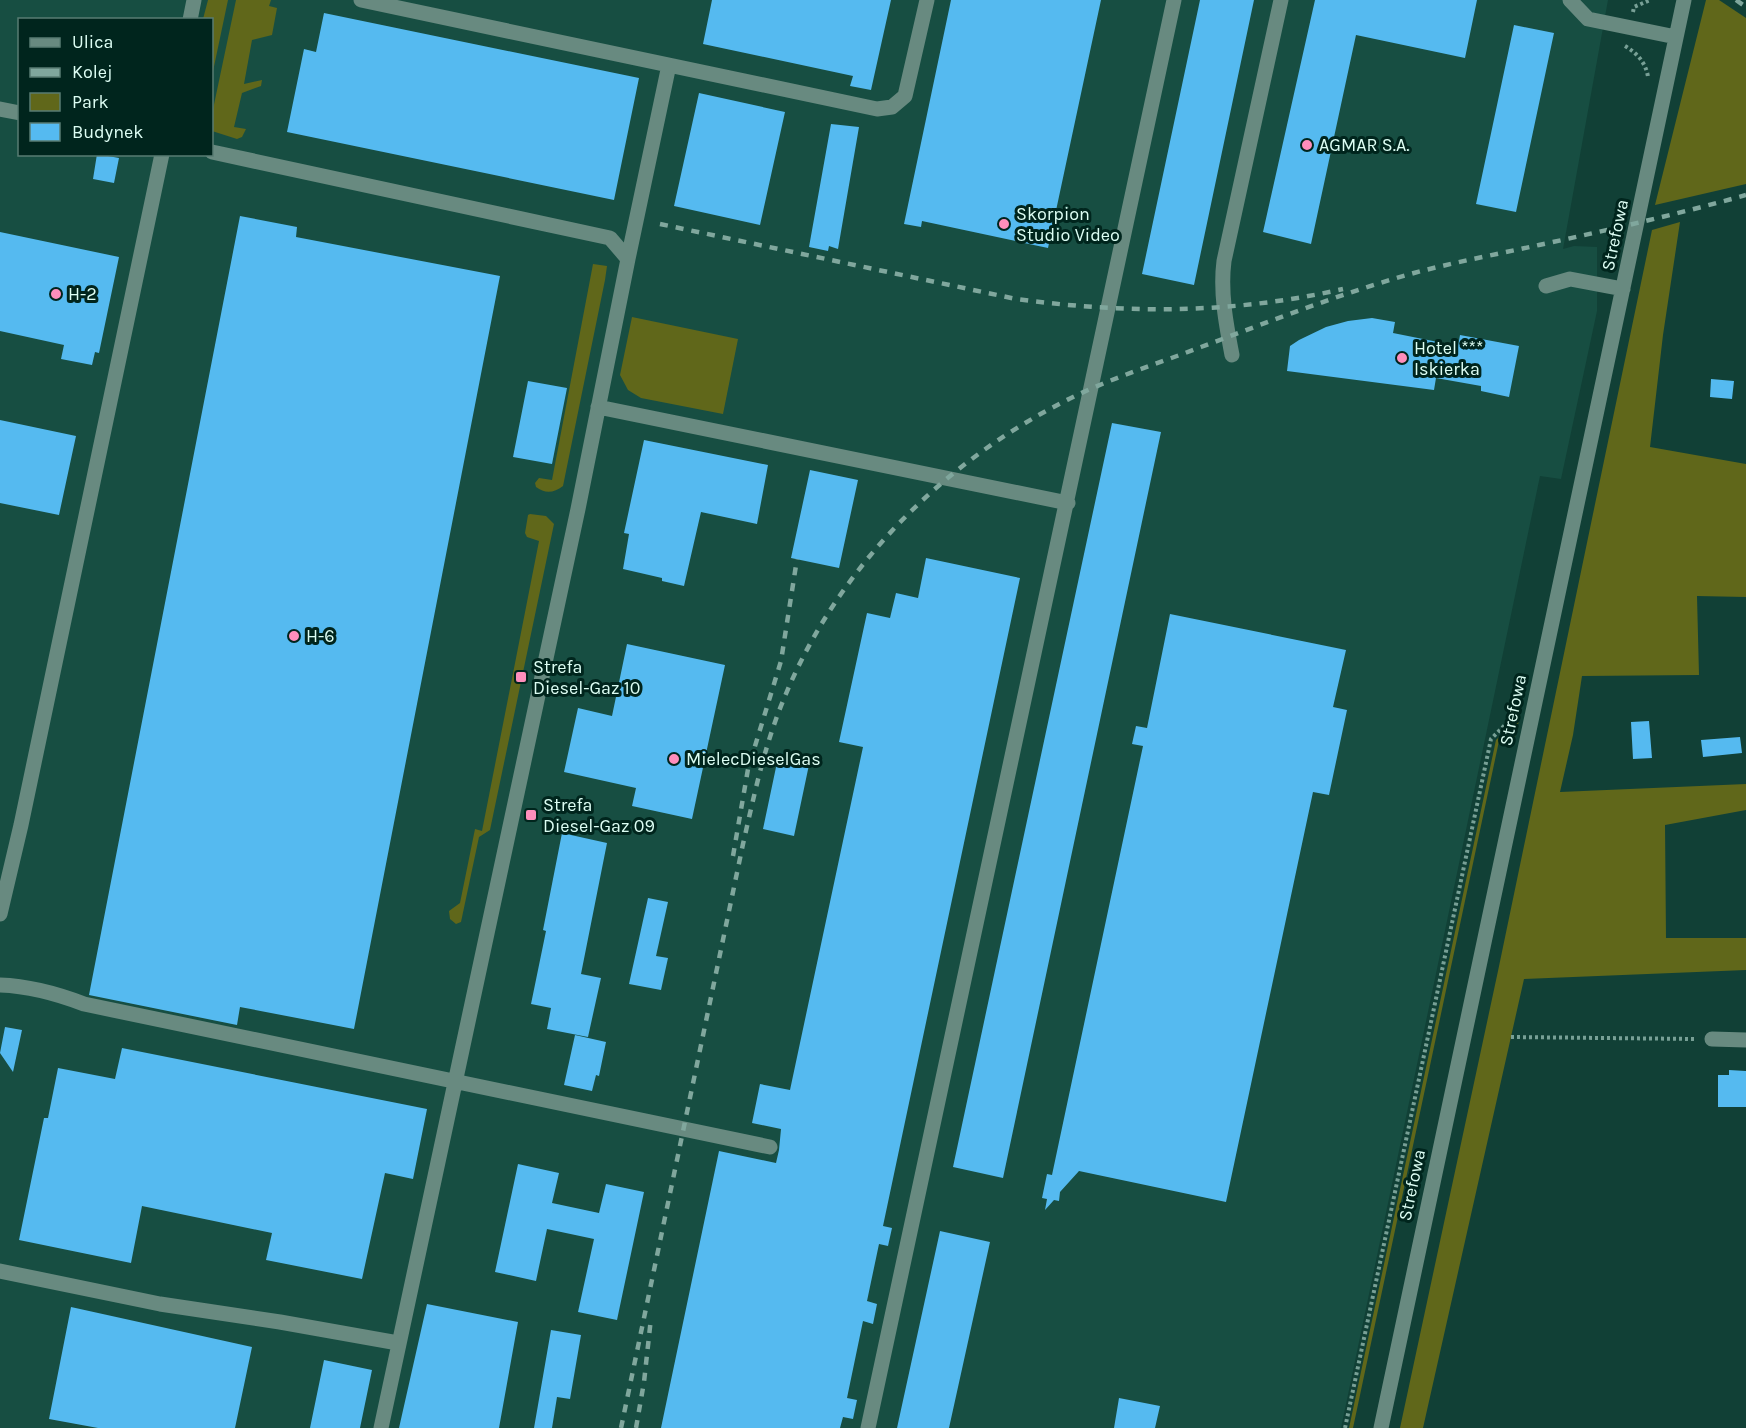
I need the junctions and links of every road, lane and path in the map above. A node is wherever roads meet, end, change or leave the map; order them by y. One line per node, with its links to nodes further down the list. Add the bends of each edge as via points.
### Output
1 (194, 0): 9 (street)
2 (361, 0): 12 (street)
3 (927, 0): 12 (street, via 905,96 892,107 876,109)
4 (1174, 0): 23 (street)
5 (1281, 0): 21 (street, via 1224,261 1224,308)
6 (1570, 0): 10 (street, via 1588,19)
7 (1650, 0): 10 (path, via 1634,7)
8 (1684, 0): 11 (street, Strefowa)
9 (190, 18)
10 (1629, 27): 11 (street); 13 (path, via 1625,45 1644,63)
11 (1676, 37): 20 (street, Strefowa)
12 (669, 65): 18 (street)
13 (1649, 86)
14 (0, 109): 15 (street)
15 (18, 113)
16 (213, 152): 18 (street, via 610,238)
17 (162, 156): 25 (street)
18 (628, 259): 22 (street)
19 (1546, 286): 20 (street, via 1570,279)
20 (1623, 289): 37 (street, Strefowa)
21 (1232, 355)
22 (598, 407): 23 (street); 30 (street)
23 (1068, 503): 35 (street)
24 (1516, 714): 36 (path, via 1491,739)
25 (0, 914)
26 (0, 985): 30 (street)
27 (1511, 1037): 28 (path)
28 (1712, 1039): 29 (street)
29 (1746, 1040)
30 (454, 1081): 31 (street); 33 (street)
31 (770, 1147)
32 (0, 1271): 33 (street, via 160,1304)
33 (398, 1343): 34 (street)
34 (381, 1428)
35 (868, 1428)
36 (1345, 1428)
37 (1381, 1428)

